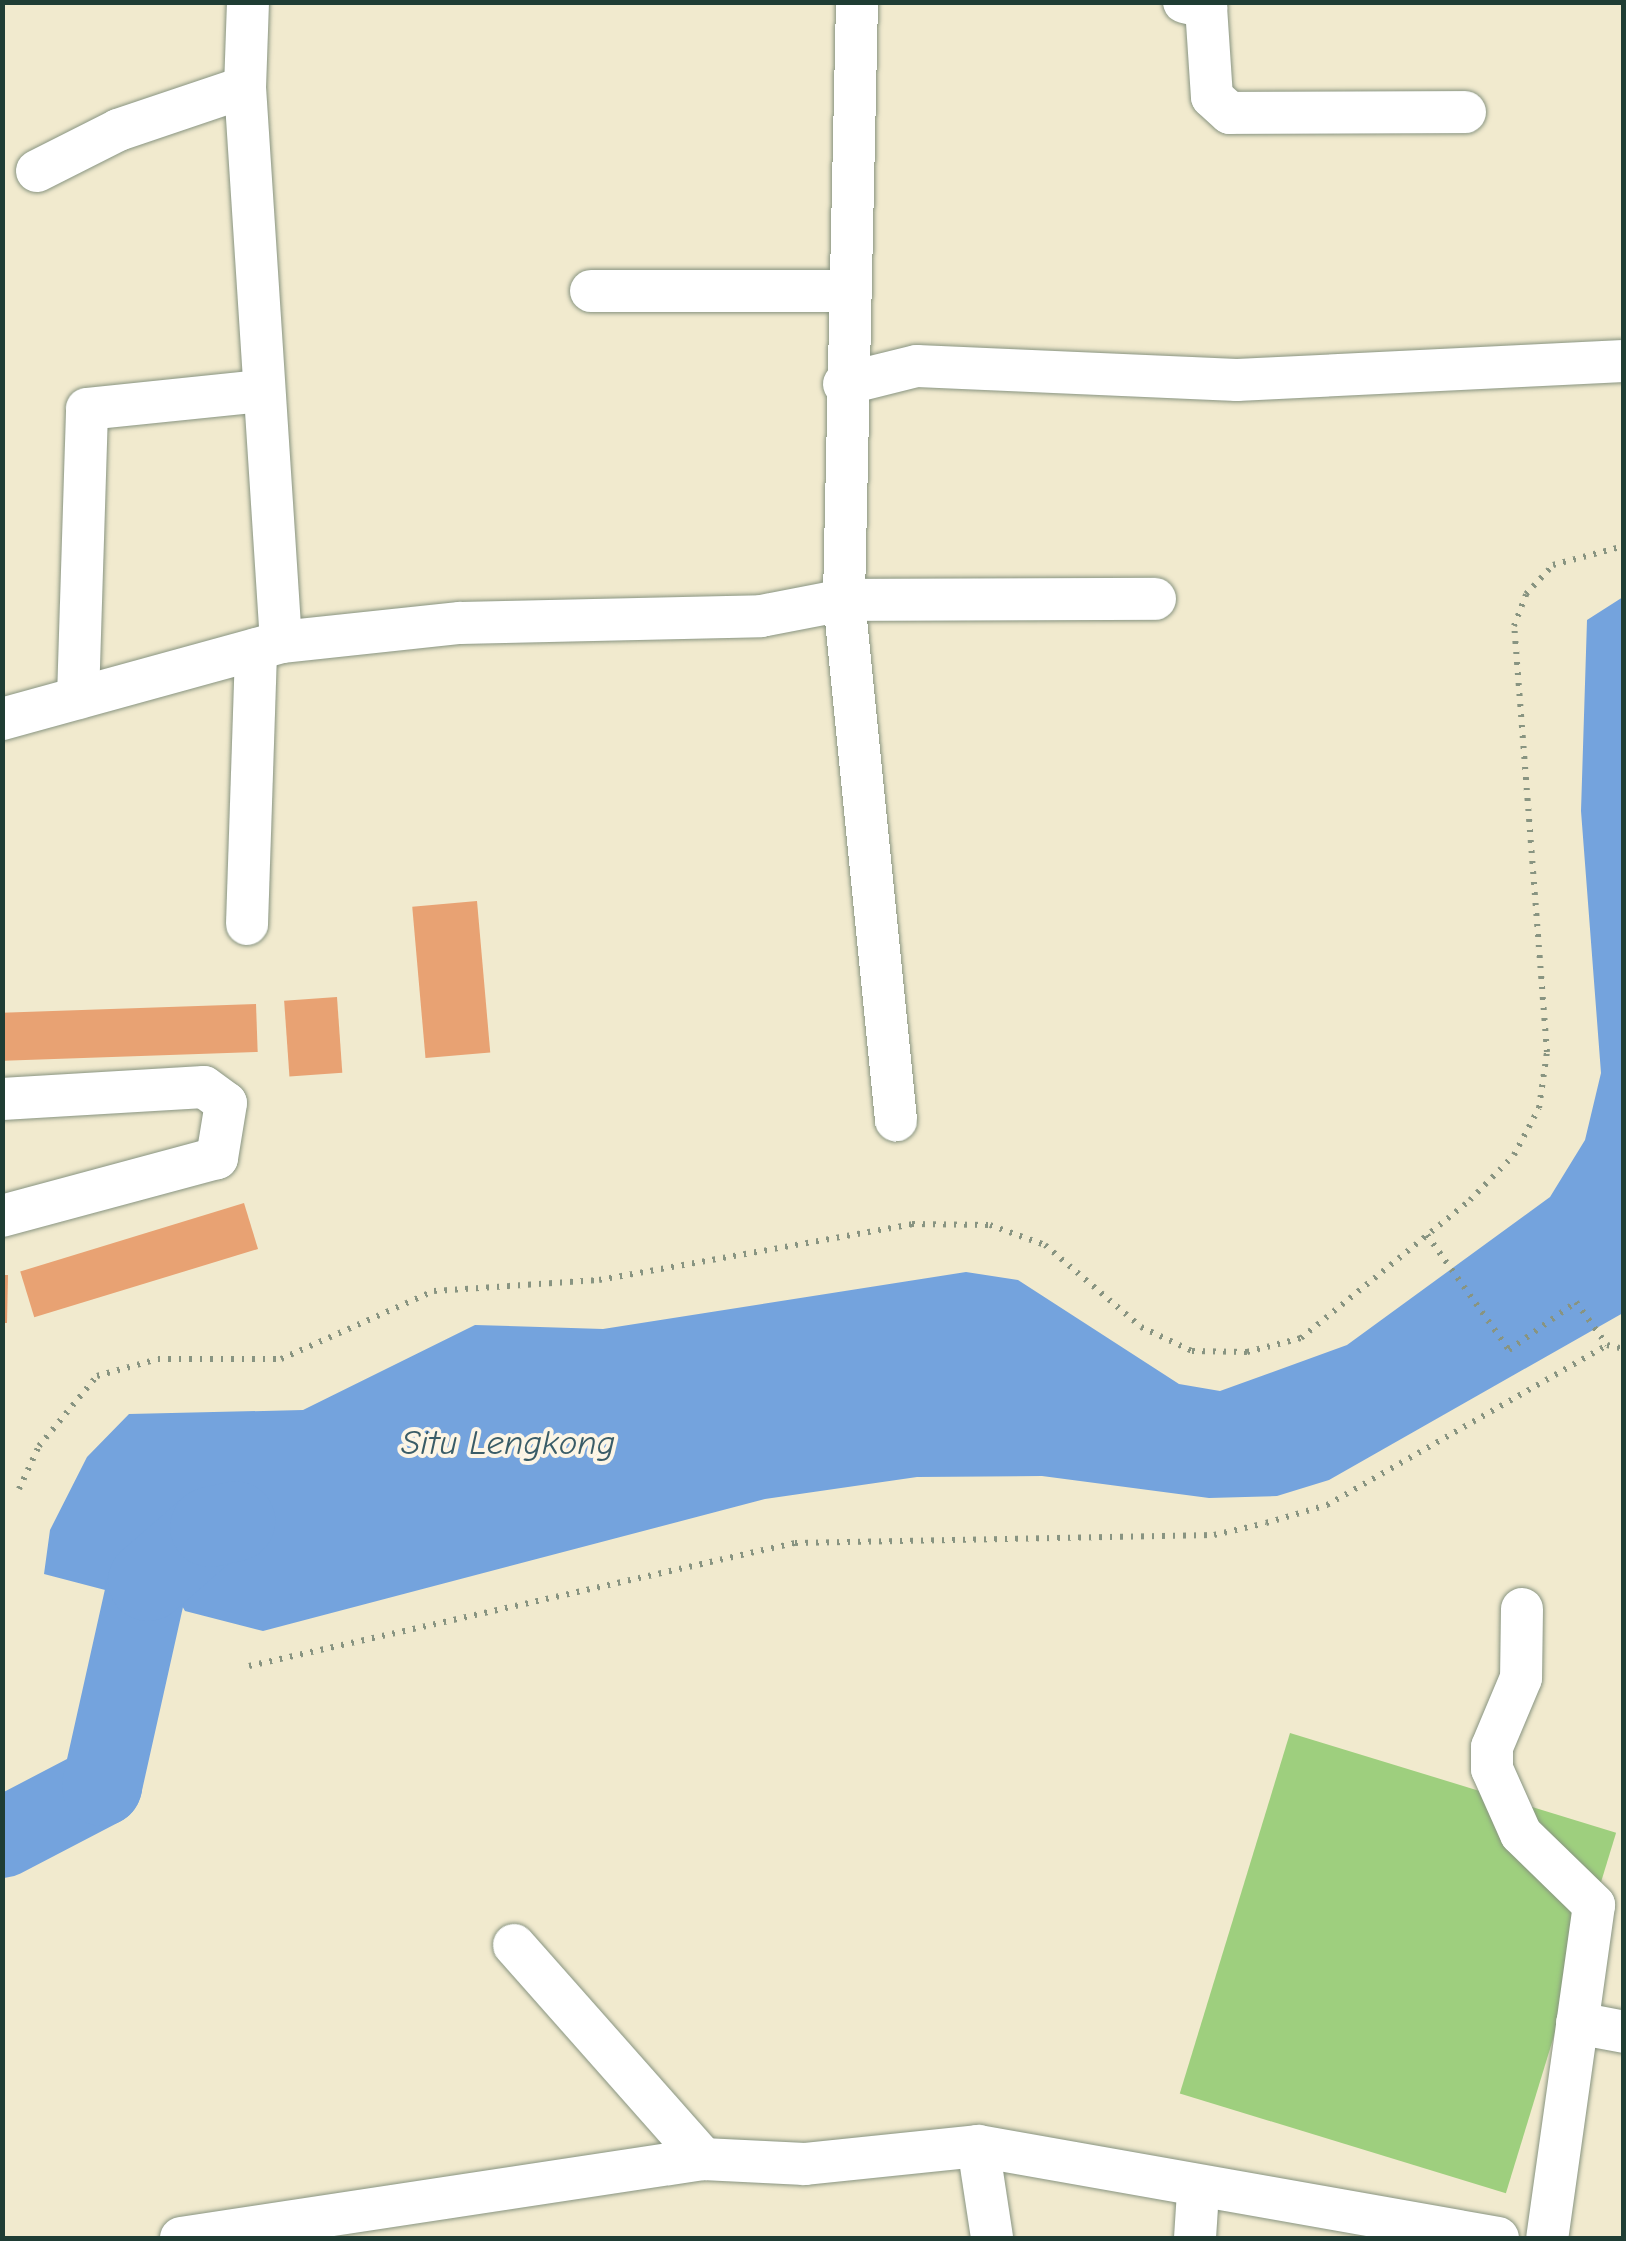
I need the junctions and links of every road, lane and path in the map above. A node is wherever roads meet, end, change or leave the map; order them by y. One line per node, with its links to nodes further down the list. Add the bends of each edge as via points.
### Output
1 (248, 2): 4 (street)
2 (856, 2): 8 (street)
3 (1184, 2): 5 (street, via 1206,8 1212,97 1230,113)
4 (244, 87): 6 (street, via 118,130); 11 (street)
5 (1465, 112)
6 (37, 171)
7 (592, 291): 8 (street)
8 (845, 291): 10 (street)
9 (1624, 361): 10 (street, via 1237,380 917,366)
10 (844, 384): 14 (street)
11 (262, 391): 15 (street); 16 (street, via 87,409)
12 (1624, 546): 22 (path, via 1554,564 1526,594 1514,626 1544,1089 1514,1155)
13 (1155, 599): 14 (street)
14 (844, 600): 15 (street, via 761,616 460,623); 20 (street)
15 (268, 645): 16 (street); 18 (street)
16 (78, 698): 17 (street)
17 (2, 719)
18 (248, 924)
19 (2, 1100): 21 (street, via 204,1087 226,1103 217,1158)
20 (896, 1120)
21 (2, 1216)
22 (1427, 1235): 23 (path, via 1509,1350 1576,1302); 25 (path, via 1301,1338 1247,1352 1192,1351 1142,1327 1045,1245 990,1225 912,1224 599,1280 434,1292 282,1358 158,1358 97,1376 39,1446)
23 (1606, 1345): 24 (path); 27 (path, via 1327,1505 1266,1523 1214,1535 795,1543)
24 (1624, 1349)
25 (20, 1489)
26 (1522, 1609): 29 (street, via 1518,1694 1491,1762 1521,1834 1594,1897)
27 (249, 1666)
28 (514, 1945): 32 (street)
29 (1577, 2023): 30 (street); 38 (street)
30 (1624, 2032)
31 (978, 2146): 32 (street, via 805,2164); 33 (street); 35 (street)
32 (703, 2159): 34 (street)
33 (1198, 2192): 36 (street); 37 (street)
34 (181, 2238)
35 (992, 2238)
36 (1194, 2238)
37 (1498, 2238)
38 (1547, 2238)

